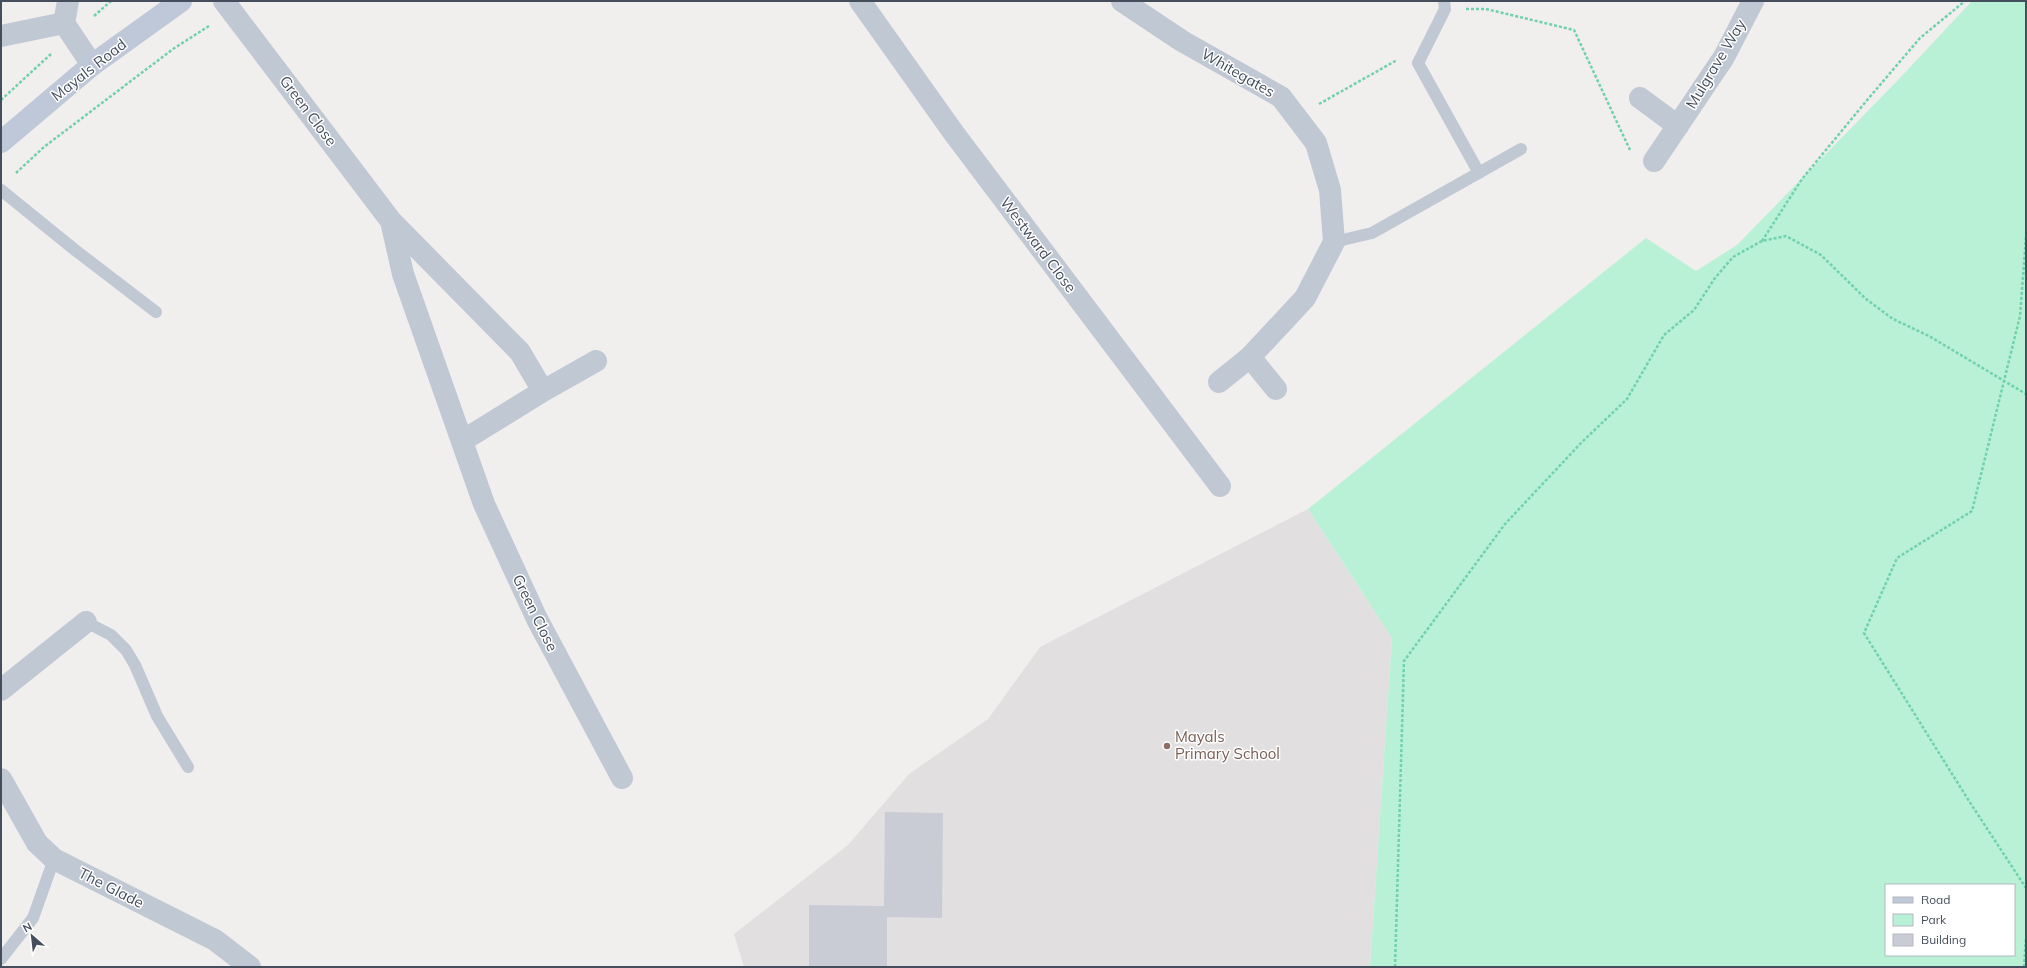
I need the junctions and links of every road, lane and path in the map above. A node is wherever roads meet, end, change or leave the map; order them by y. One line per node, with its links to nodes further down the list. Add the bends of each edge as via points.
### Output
1 (68, 1): 9 (street)
2 (860, 1): 35 (street, Westward Close, via 953,132)
3 (1122, 1): 14 (street, Whitegates, via 1182,41 1282,98)
4 (1753, 1): 15 (street, Mulgrave Way, via 1724,57)
5 (1965, 1): 24 (path, via 1920,38 1868,99 1802,179)
6 (175, 2): 12 (main road, Mayals Road)
7 (1445, 5): 11 (lane); 18 (path, via 1486,9 1574,30 1634,160)
8 (228, 6): 20 (path, via 44,147); 22 (street, Green Close)
9 (64, 24): 10 (street); 12 (street)
10 (1, 36)
11 (1422, 55): 14 (path, via 1408,54); 19 (lane, via 1418,63)
12 (92, 65): 16 (main road, Mayals Road)
13 (1640, 98): 15 (street, Mulgrave Way)
14 (1296, 117): 25 (street, Whitegates, via 1316,143 1330,190)
15 (1678, 126): 18 (street, Mulgrave Way)
16 (1, 142)
17 (1521, 149): 19 (lane)
18 (1654, 161)
19 (1479, 173): 25 (lane, via 1372,233)
20 (12, 177)
21 (1, 190): 26 (lane)
22 (391, 222): 32 (street, Green Close, via 520,352); 34 (street, Green Close, via 403,274)
23 (2026, 237): 29 (path, via 2020,316)
24 (1762, 241): 29 (path, via 1786,236 1821,255 1866,299 1893,320 1929,336); 46 (path, via 1733,257 1714,278 1694,310 1664,335 1627,398 1580,443 1505,524 1404,661)
25 (1334, 242): 27 (street, via 1305,298)
26 (156, 312)
27 (1250, 357): 30 (street); 31 (street)
28 (596, 361): 32 (street)
29 (2004, 381): 33 (path); 42 (path, via 1972,511 1897,558 1864,633)
30 (1219, 382)
31 (1276, 389)
32 (543, 391): 34 (street)
33 (2026, 394)
34 (462, 441): 39 (street, Green Close, via 484,504 537,619)
35 (1220, 486)
36 (86, 622): 37 (street); 38 (lane, via 110,635 126,650 157,716)
37 (1, 690)
38 (188, 767)
39 (622, 778)
40 (1, 779): 41 (street, The Glade, via 37,843)
41 (54, 859): 44 (lane, via 33,918); 45 (street, The Glade, via 215,940)
42 (2026, 888)
43 (2026, 937): 47 (path)
44 (1, 959)
45 (250, 967)
46 (1395, 967)
47 (2024, 967)

